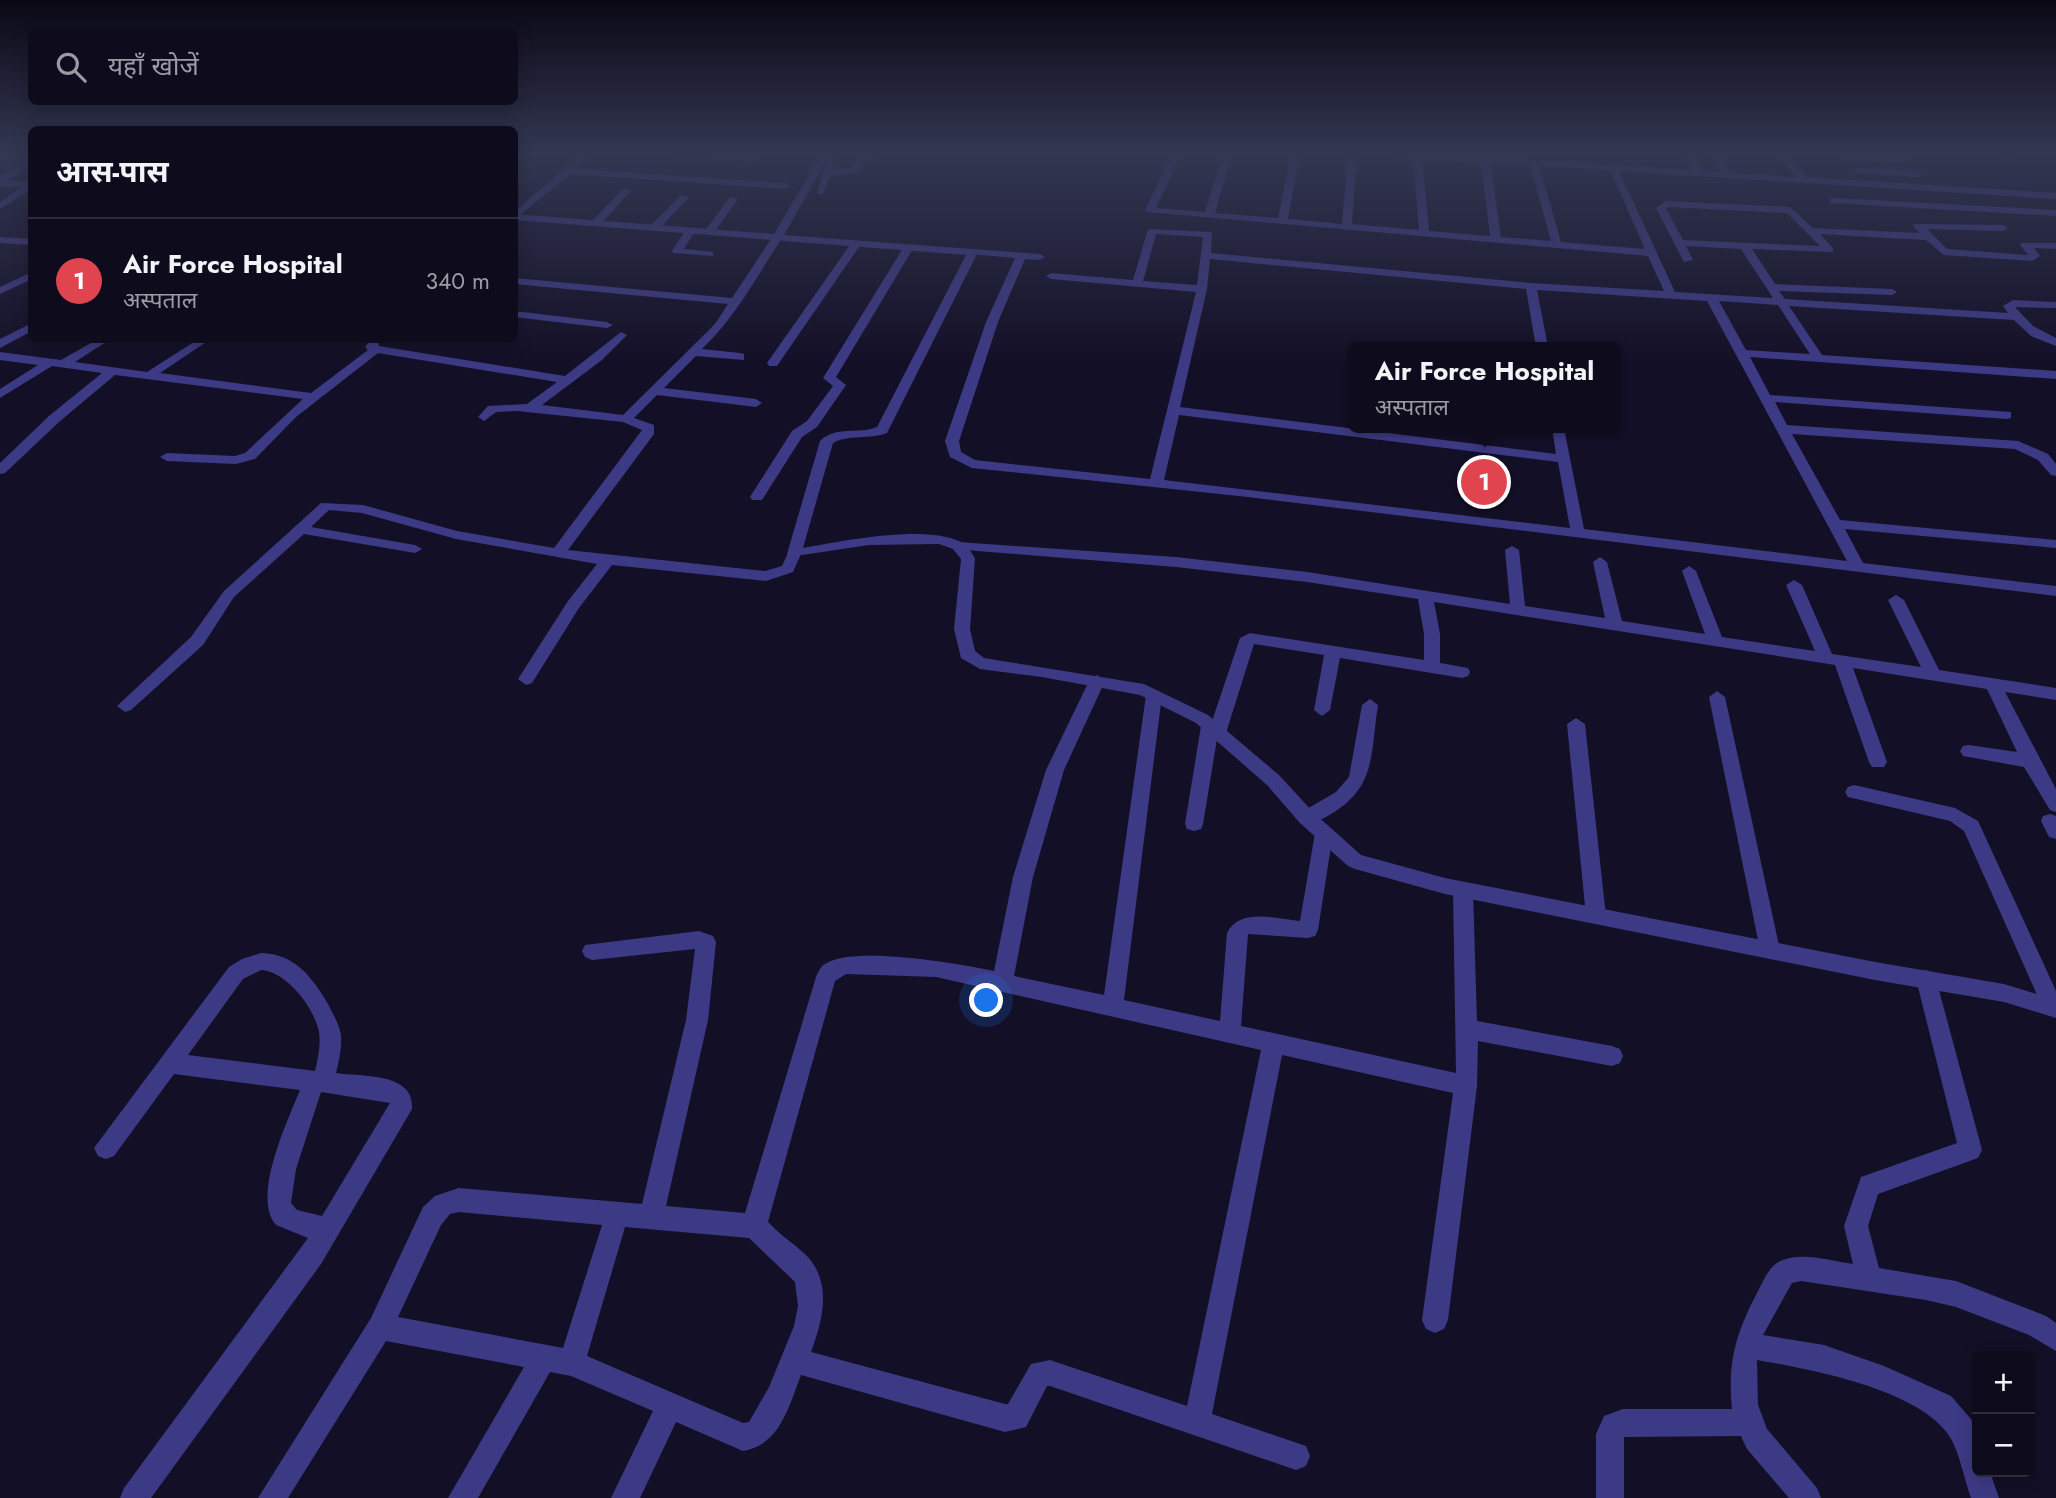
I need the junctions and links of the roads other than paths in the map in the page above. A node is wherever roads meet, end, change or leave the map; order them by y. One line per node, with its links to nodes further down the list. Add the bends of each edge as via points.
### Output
1 (607, 224): 15 (street)
2 (658, 224): 15 (street)
3 (715, 224): 19 (street)
4 (785, 224): 22 (street)
5 (1307, 224): 14 (street)
6 (1347, 224): 14 (street)
7 (1423, 224): 20 (street)
8 (1494, 224): 24 (street)
9 (1551, 224): 28 (street)
10 (1637, 224): 33 (street)
11 (1669, 224): 26 (street)
12 (1805, 224): 18 (street)
13 (1940, 225): 16 (street); 21 (street, via 1919,225)
14 (1347, 227): 20 (street)
15 (654, 228): 17 (street)
16 (2003, 228)
17 (690, 231): 19 (street); 34 (street, via 677,251)
18 (1812, 231): 21 (street); 31 (street, via 1829,250)
19 (709, 232): 22 (street)
20 (1424, 234): 24 (street)
21 (1929, 237): 29 (street, via 1948,253 2032,258 2035,256 2025,245)
22 (777, 238): 27 (street); 50 (street)
23 (0, 240): 25 (street)
24 (1496, 240): 28 (street)
25 (28, 242)
26 (1679, 243): 31 (street); 38 (street)
27 (856, 244): 30 (street); 69 (street)
28 (1557, 246): 33 (street)
29 (2056, 246)
30 (909, 247): 32 (street); 96 (street, via 829,378 840,385 812,424 797,434)
31 (1745, 247): 44 (street)
32 (973, 252): 35 (street); 105 (street, via 882,429 838,435 827,441)
33 (1650, 253): 48 (street)
34 (709, 254)
35 (1021, 256): 37 (street); 95 (street, via 987,335 952,441 955,454 986,466)
36 (1207, 256): 42 (street, via 1208,234 1152,231); 43 (street); 45 (street)
37 (1040, 257)
38 (1688, 260)
39 (1051, 276): 42 (street)
40 (28, 277): 46 (street)
41 (518, 281): 50 (street)
42 (1137, 284): 45 (street)
43 (1531, 286): 48 (street); 58 (street)
44 (1772, 287): 47 (street); 51 (street)
45 (1202, 289): 81 (street)
46 (0, 291)
47 (1892, 292)
48 (1671, 297): 49 (street)
49 (1712, 299): 51 (street); 65 (street)
50 (737, 302): 64 (street)
51 (1784, 304): 54 (street); 68 (street)
52 (2056, 305): 54 (street, via 2010,303)
53 (518, 314): 55 (street)
54 (2016, 317): 59 (street, via 2042,338)
55 (607, 324)
56 (28, 328): 62 (street)
57 (621, 335): 74 (street)
58 (1541, 342)
59 (2056, 342)
60 (97, 343): 70 (street)
61 (199, 343): 73 (street)
62 (0, 344)
63 (377, 344): 74 (street); 77 (street)
64 (694, 352): 67 (street); 75 (street)
65 (1741, 353): 68 (street); 78 (street)
66 (0, 356): 70 (street)
67 (740, 357)
68 (1819, 359): 72 (street)
69 (773, 363)
70 (55, 364): 71 (street); 76 (street)
71 (112, 371): 73 (street); 90 (street)
72 (2056, 375)
73 (148, 376): 77 (street)
74 (568, 380): 80 (street)
75 (654, 391): 79 (street); 84 (street)
76 (0, 394)
77 (313, 397): 91 (street, via 245,458)
78 (1765, 398): 82 (street); 85 (street)
79 (756, 403)
80 (528, 409): 83 (street, via 496,408); 84 (street)
81 (1173, 410): 86 (street); 95 (street)
82 (2007, 415)
83 (484, 417)
84 (625, 419): 104 (street, via 649,428 648,434)
85 (1782, 429): 94 (street, via 2018,446 2036,451); 97 (street)
86 (1348, 432)
87 (1357, 433): 92 (street)
88 (1559, 433): 92 (street)
89 (0, 452): 90 (street)
90 (17, 454): 93 (street)
91 (167, 457)
92 (1564, 459): 99 (street)
93 (0, 470)
94 (2055, 470)
95 (1156, 484): 99 (street)
96 (757, 497)
97 (1834, 524): 100 (street); 108 (street)
98 (299, 529): 102 (street); 104 (street, via 320,509 333,506); 129 (street, via 229,594 197,641)
99 (1578, 533): 108 (street)
100 (2056, 544)
101 (958, 545): 105 (street, via 940,540 869,541); 112 (street, via 1189,564); 123 (street, via 968,558 962,629 967,654 980,663)
102 (415, 550)
103 (1513, 550): 114 (street)
104 (558, 553): 106 (street)
105 (794, 554): 106 (street, via 788,569 766,576)
106 (608, 560): 122 (street, via 573,605)
107 (1600, 562): 115 (street)
108 (1858, 567): 111 (street)
109 (1689, 571): 116 (street)
110 (1794, 585): 118 (street)
111 (2056, 591)
112 (1425, 596): 114 (street); 119 (street)
113 (1896, 600): 121 (street)
114 (1518, 611): 115 (street)
115 (1615, 626): 116 (street)
116 (1716, 641): 118 (street)
117 (1333, 650): 119 (street); 130 (street); 132 (street, via 1250,638)
118 (1834, 659): 121 (street); 135 (street)
119 (1432, 667): 120 (street)
120 (1462, 672)
121 (1933, 675): 124 (street)
122 (526, 680)
123 (1097, 681): 126 (street); 146 (street, via 1055,770 1023,877)
124 (1993, 684): 125 (street); 134 (street)
125 (2056, 694)
126 (1154, 695): 132 (street, via 1202,719); 147 (street)
127 (1717, 697): 143 (street)
128 (1370, 705): 137 (street, via 1353,787)
129 (125, 706)
130 (1322, 710)
131 (1576, 724): 142 (street)
132 (1213, 730): 137 (street, via 1273,780); 139 (street)
133 (1969, 751): 134 (street)
134 (2030, 761): 138 (street)
135 (1878, 762)
136 (1854, 792): 148 (street, via 1955,815 1971,826)
137 (1307, 818): 140 (street)
138 (2054, 819)
139 (1194, 824)
140 (1324, 833): 141 (street, via 1355,861); 150 (street, via 1307,930 1248,926 1237,933)
141 (1463, 890): 142 (street); 149 (street)
142 (1596, 916): 143 (street)
143 (1770, 950): 145 (street)
144 (592, 951): 158 (street, via 706,942 697,1020)
145 (1926, 979): 148 (street, via 2004,993); 161 (street, via 1970,1150 1868,1185 1856,1226)
146 (1002, 982): 147 (street); 159 (street, via 936,968 846,965 832,970 826,977)
147 (1113, 1005): 150 (street)
148 (2054, 1008)
149 (1467, 1029): 152 (street); 155 (street)
150 (1230, 1031): 151 (street)
151 (1274, 1041): 155 (street); 171 (street)
152 (1612, 1056)
153 (171, 1063): 154 (street); 154 (street, via 236,973 258,962 275,963 299,975 327,1025 329,1049); 156 (street)
154 (319, 1082): 160 (street, via 288,1151 278,1203 289,1219); 160 (street, via 393,1091 402,1098 401,1109)
155 (1466, 1086): 162 (street)
156 (106, 1148)
157 (617, 1214): 158 (street); 163 (street, via 459,1200 443,1204 432,1216); 168 (street)
158 (651, 1217): 159 (street)
159 (755, 1226): 167 (street, via 762,1237 794,1261 805,1275 811,1295 810,1316)
160 (327, 1230): 173 (street)
161 (1870, 1279): 164 (street, via 1956,1294 2037,1325); 165 (street, via 1786,1271)
162 (1435, 1320)
163 (380, 1327): 166 (street); 174 (street)
164 (2056, 1338)
165 (1747, 1345): 170 (street); 179 (street, via 1824,1358 1941,1406 1961,1429)
166 (544, 1358): 168 (street); 175 (street)
167 (793, 1360): 169 (street, via 758,1434 743,1437); 171 (street, via 1005,1418 1016,1417 1040,1374 1050,1373)
168 (572, 1363): 169 (street)
169 (670, 1405): 176 (street)
170 (1748, 1422): 177 (street, via 1614,1426 1610,1434); 178 (street)
171 (1198, 1423): 172 (street)
172 (1296, 1456)
173 (134, 1498)
174 (272, 1498)
175 (462, 1498)
176 (625, 1498)
177 (1610, 1498)
178 (1807, 1498)
179 (1985, 1498)

